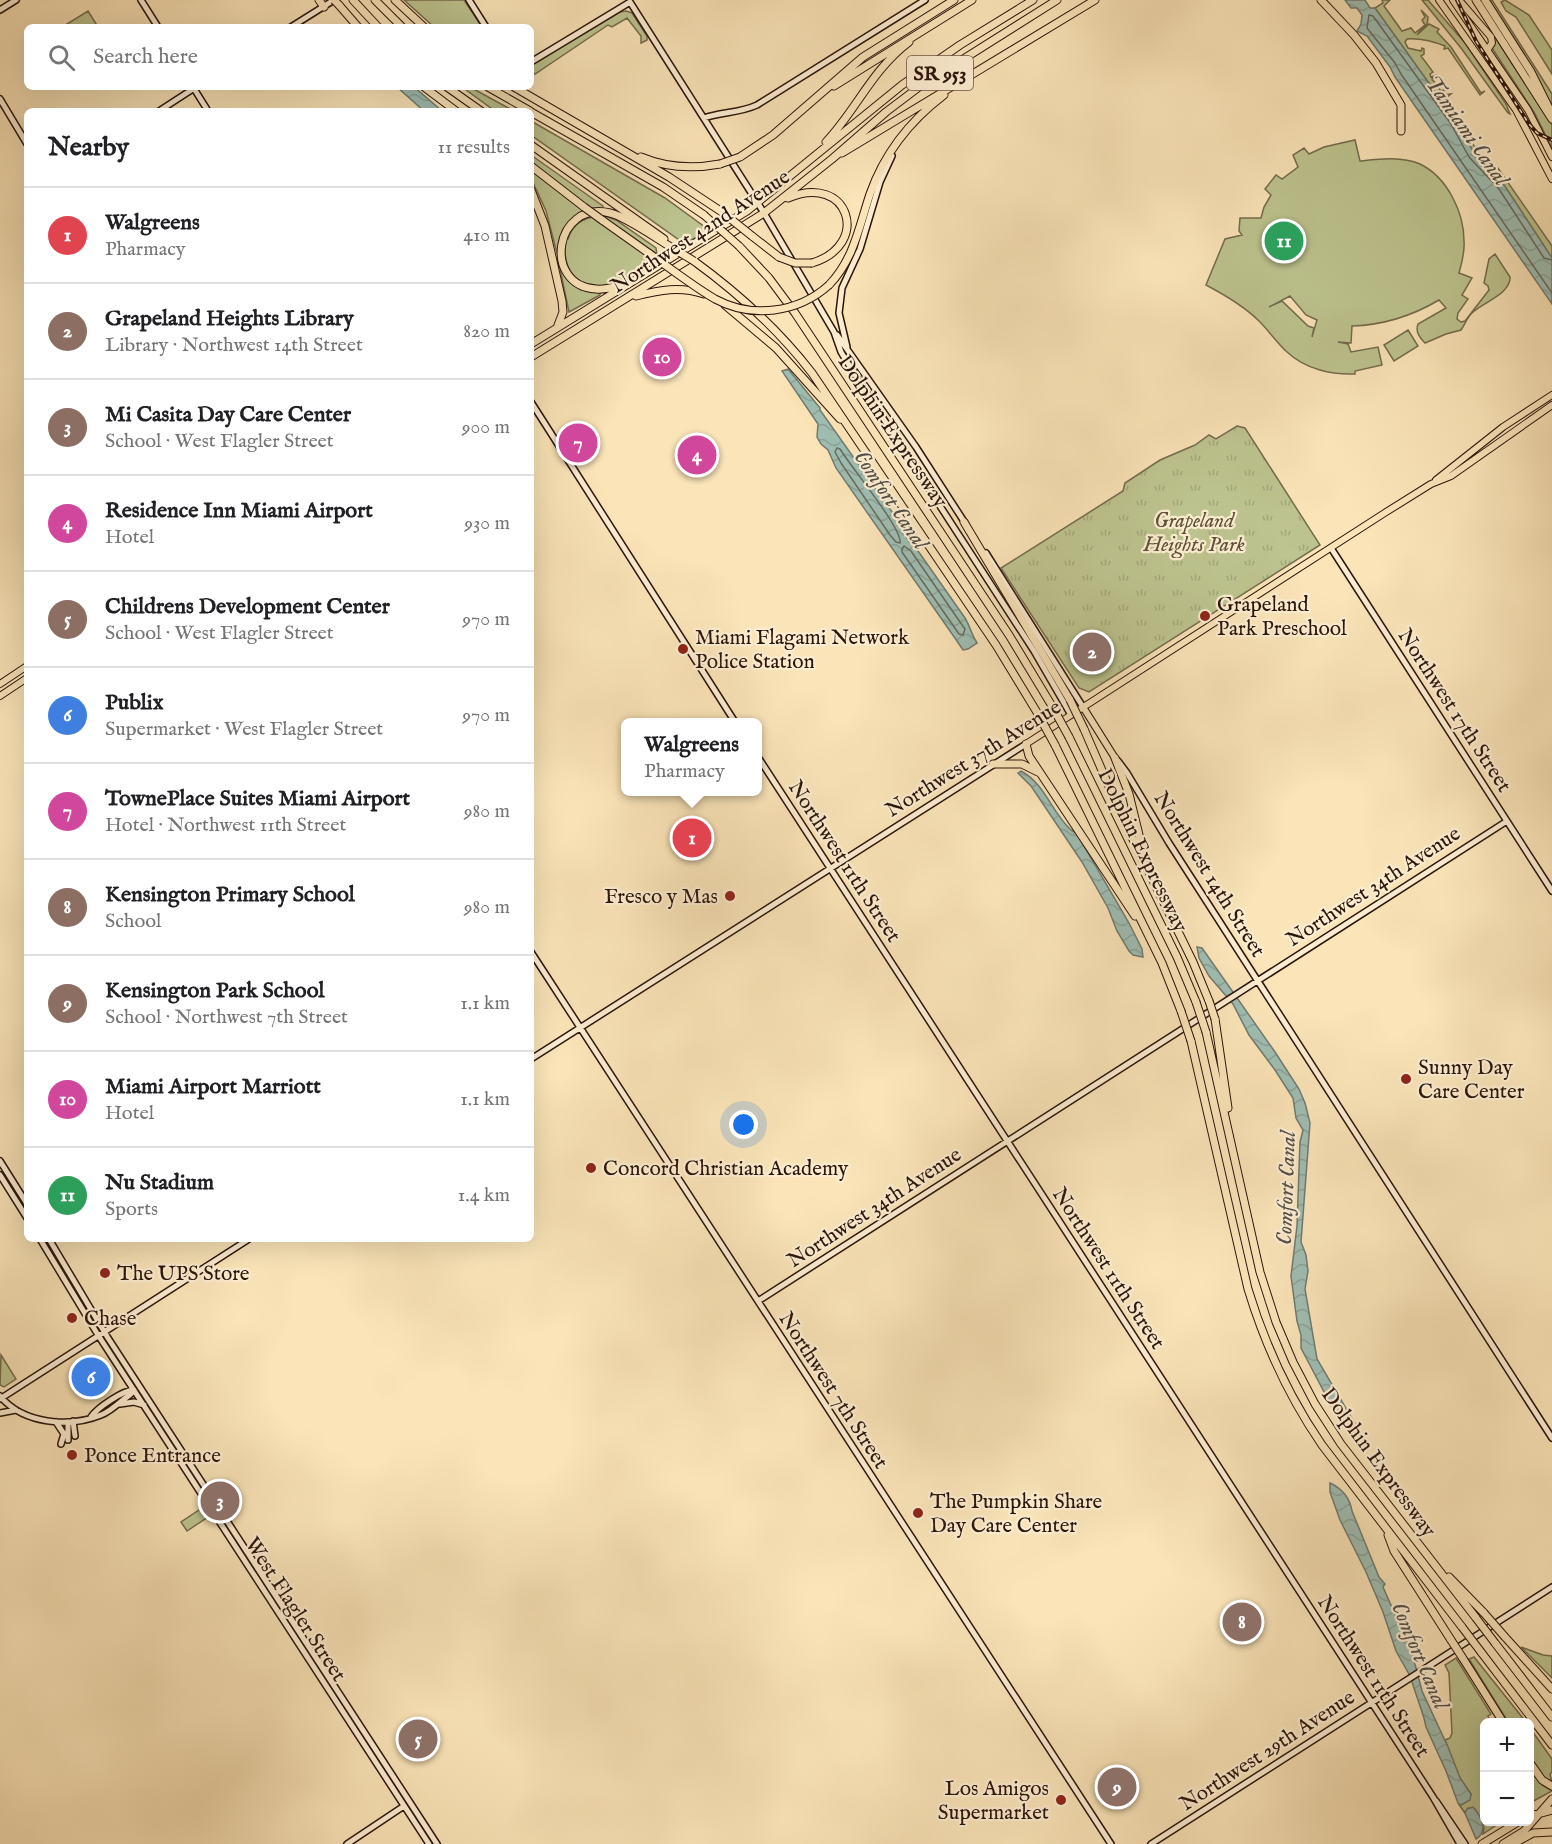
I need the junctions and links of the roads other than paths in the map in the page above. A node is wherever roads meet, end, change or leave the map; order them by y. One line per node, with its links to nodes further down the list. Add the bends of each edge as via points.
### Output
1 (16, 0): 21 (street)
2 (141, 0): 22 (street)
3 (375, 0): 26 (highway)
4 (395, 0): 27 (highway)
5 (469, 0): 28 (street)
6 (925, 0): 49 (street, via 757,105)
7 (954, 0): 40 (highway, via 863,57)
8 (972, 0): 29 (highway)
9 (1033, 0): 57 (highway, Northwest 42nd Avenue / SR 953, via 912,78)
10 (1057, 0): 58 (highway, Northwest 42nd Avenue / SR 953, via 928,81)
11 (1095, 0): 33 (highway)
12 (1321, 0): 52 (highway, via 1376,63 1401,105)
13 (1439, 0): 30 (main road)
14 (1453, 0): 31 (main road)
15 (1459, 0): 31 (main road, via 1491,37)
16 (1476, 0): 50 (highway)
17 (1485, 0): 48 (highway, via 1532,72)
18 (354, 1): 25 (highway)
19 (336, 2): 20 (street); 24 (highway)
20 (322, 3): 23 (street)
21 (0, 10)
22 (156, 24)
23 (295, 24)
24 (355, 24)
25 (375, 24)
26 (399, 24)
27 (421, 24)
28 (484, 24)
29 (930, 26): 40 (highway); 57 (highway, via 881,68)
30 (1462, 32): 31 (main road, via 1479,49); 60 (main road, via 1516,110)
31 (1488, 49): 56 (main road, via 1528,110)
32 (534, 60): 49 (street, Northwest 14th Street, via 630,2)
33 (979, 71): 51 (highway, via 941,97); 58 (highway)
34 (190, 90): 42 (street)
35 (196, 90): 43 (street)
36 (428, 90): 44 (highway)
37 (451, 90): 45 (highway)
38 (493, 90): 46 (highway, Dolphin Expressway)
39 (519, 90): 55 (highway)
40 (818, 97): 55 (highway, bridge, via 766,140 740,157 720,164 670,166)
41 (0, 99): 53 (street)
42 (163, 108)
43 (206, 108)
44 (452, 108)
45 (477, 108)
46 (525, 108)
47 (534, 113): 102 (highway, Dolphin Expressway, bridge, via 704,215 761,269 791,308 1009,635 1069,736 1196,1002)
48 (1552, 114)
49 (704, 118): 62 (street, Northwest 14th Street)
50 (1552, 119)
51 (914, 122): 59 (highway, bridge, via 881,168 849,258 829,285 812,298 787,308 742,309 715,299); 71 (street, via 883,174 860,249 842,288 840,313)
52 (1401, 131)
53 (24, 139)
54 (534, 147): 65 (highway)
55 (622, 149): 63 (highway, bridge, via 722,212 779,257 812,263 832,254 844,240 847,223 841,206 827,194 812,191)
56 (1552, 157)
57 (811, 158): 62 (highway, Northwest 42nd Avenue / SR 953)
58 (832, 159): 63 (highway, Northwest 42nd Avenue / SR 953)
59 (534, 168)
60 (1552, 178)
61 (534, 198): 68 (highway, via 545,226 563,307)
62 (758, 203): 64 (street, Northwest 14th Street); 66 (highway, Northwest 42nd Avenue / SR 953)
63 (777, 203): 64 (highway, Northwest 42nd Avenue / SR 953)
64 (764, 213): 67 (highway, Northwest 42nd Avenue / SR 953); 69 (street, Northwest 14th Street)
65 (675, 248): 66 (highway, via 610,213 588,213 573,222 564,234 561,249 571,277 594,289); 76 (highway, Dolphin Expressway, bridge, via 749,304 786,342)
66 (629, 284): 68 (highway, Northwest 42nd Avenue / SR 953)
67 (630, 297): 72 (highway, Northwest 42nd Avenue / SR 953); 76 (highway, via 680,288 729,307 776,348)
68 (554, 330): 70 (highway, Northwest 42nd Avenue / SR 953)
69 (834, 332): 71 (street, Northwest 14th Street); 85 (street, Northwest 14th Street, via 857,378 1048,673)
70 (534, 342)
71 (847, 348): 78 (street, Northwest 14th Street)
72 (534, 355)
73 (1552, 395): 77 (main road, Northwest 37th Avenue)
74 (1552, 405): 77 (main road, Northwest 37th Avenue, via 1451,476)
75 (534, 407): 86 (street)
76 (856, 436): 96 (highway, Dolphin Expressway, bridge, via 1038,714)
77 (1431, 484): 79 (main road, Northwest 37th Avenue)
78 (964, 522): 84 (street, Northwest 14th Street); 93 (highway, bridge, via 1070,700)
79 (1330, 548): 84 (main road, Northwest 37th Avenue); 92 (street, Northwest 17th Street)
80 (24, 668): 82 (main road)
81 (24, 680): 83 (main road)
82 (0, 684)
83 (0, 696)
84 (1083, 707): 85 (main road, Northwest 37th Avenue); 88 (main road, Northwest 14th Street)
85 (1071, 715): 87 (main road, Northwest 37th Avenue)
86 (732, 718)
87 (1026, 744): 90 (street, Northwest 37th Avenue); 91 (highway)
88 (1115, 758): 93 (highway, via 1129,794); 98 (street, Northwest 14th Street)
89 (762, 764): 94 (street, Northwest 11th Street)
90 (993, 764): 91 (highway, via 1022,764); 94 (street, Northwest 37th Avenue)
91 (1041, 773): 96 (highway)
92 (1507, 821): 95 (street, Northwest 17th Street); 98 (street, Northwest 34th Avenue)
93 (1146, 863): 102 (highway, bridge, via 1194,962 1215,1019)
94 (830, 868): 99 (street, Northwest 37th Avenue); 101 (street, Northwest 11th Street)
95 (1552, 891)
96 (1149, 937): 130 (highway, Dolphin Expressway, bridge, via 1191,1041 1248,1288 1267,1343 1312,1430)
97 (534, 957): 99 (street, Northwest 7th Street)
98 (1258, 981): 101 (street, Northwest 34th Avenue); 127 (street, Northwest 14th Street)
99 (579, 1028): 100 (street, Northwest 37th Avenue); 112 (street, Northwest 7th Street)
100 (534, 1057)
101 (1007, 1141): 112 (street, Northwest 34th Avenue); 134 (street, Northwest 11th Street)
102 (1234, 1152): 131 (highway, Dolphin Expressway, via 1265,1288 1293,1362 1333,1433)
103 (0, 1162): 105 (street)
104 (0, 1175): 106 (street)
105 (24, 1199)
106 (20, 1207): 107 (street); 108 (street)
107 (24, 1210)
108 (24, 1213)
109 (42, 1242): 114 (street, West Flagler Street)
110 (51, 1242): 113 (street, West Flagler Street)
111 (244, 1242): 113 (street)
112 (758, 1301): 156 (street, Northwest 7th Street)
113 (104, 1331): 114 (street); 140 (street, West Flagler Street)
114 (98, 1335): 115 (street, West Flagler Street); 118 (street)
115 (126, 1377): 116 (street, West Flagler Street); 117 (street)
116 (134, 1390): 117 (street); 119 (street); 120 (street, West Flagler Street)
117 (118, 1396): 123 (street)
118 (0, 1398): 121 (street)
119 (119, 1404): 120 (street); 123 (street)
120 (144, 1405): 143 (street, West Flagler Street)
121 (16, 1410): 122 (street); 124 (street)
122 (0, 1413)
123 (90, 1417): 125 (street)
124 (56, 1422): 125 (street); 129 (street, via 64,1434)
125 (71, 1422): 126 (street); 128 (street)
126 (75, 1436)
127 (1552, 1438)
128 (68, 1440)
129 (61, 1444)
130 (1387, 1530): 136 (highway, bridge, via 1394,1551); 137 (highway, Dolphin Expressway, bridge)
131 (1426, 1554): 133 (highway, bridge); 135 (highway, Dolphin Expressway, bridge)
132 (1552, 1587): 134 (street, Northwest 29th Avenue)
133 (1552, 1689)
134 (1372, 1703): 141 (street, Northwest 11th Street); 157 (street, Northwest 29th Avenue)
135 (1552, 1717)
136 (1500, 1718)
137 (1552, 1745)
138 (1534, 1769): 139 (highway)
139 (1552, 1786)
140 (405, 1796): 143 (street); 149 (street, West Flagler Street)
141 (1433, 1797): 158 (street, Northwest 11th Street); 159 (street, Northwest 11th Street)
142 (1552, 1799): 145 (highway)
143 (404, 1806): 152 (street, West Flagler Street); 153 (street)
144 (1552, 1810): 145 (highway)
145 (1534, 1815)
146 (1508, 1826): 150 (highway)
147 (1510, 1826): 150 (highway)
148 (1527, 1826): 161 (highway)
149 (426, 1827): 152 (street); 155 (street, West Flagler Street)
150 (1506, 1829): 160 (highway)
151 (1552, 1832): 162 (highway, via 1533,1833)
152 (423, 1836): 154 (street, West Flagler Street)
153 (347, 1844)
154 (429, 1844)
155 (437, 1844)
156 (1111, 1844)
157 (1151, 1844)
158 (1460, 1844)
159 (1466, 1844)
160 (1482, 1844)
161 (1503, 1844)
162 (1513, 1844)

